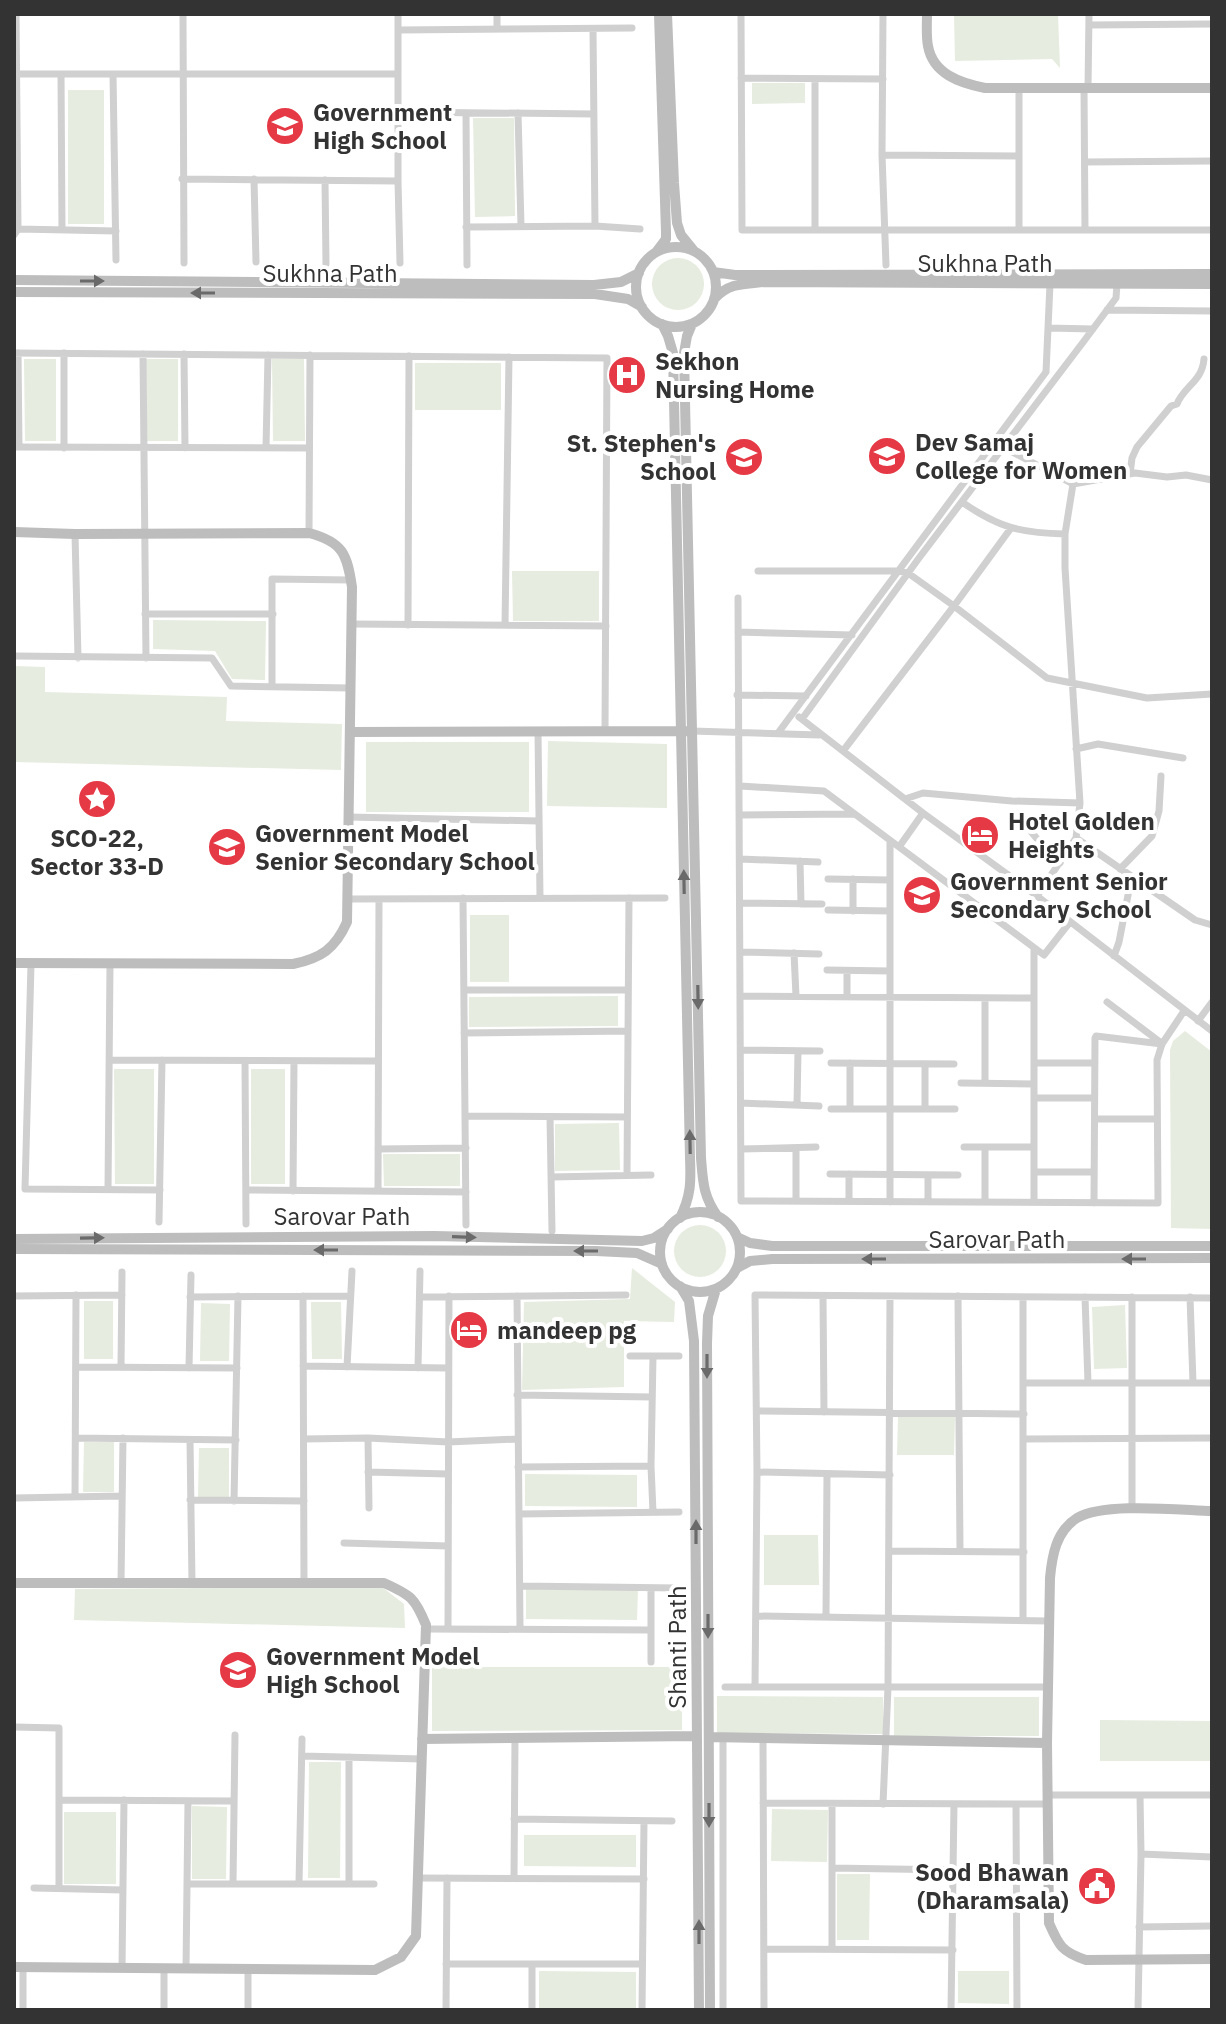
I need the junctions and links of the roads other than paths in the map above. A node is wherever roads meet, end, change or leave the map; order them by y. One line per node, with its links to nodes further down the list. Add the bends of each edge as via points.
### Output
1 (16, 14): 17 (street)
2 (183, 14): 20 (street)
3 (398, 14): 16 (street)
4 (497, 14): 14 (street)
5 (659, 14): 53 (main road, via 666,239)
6 (667, 14): 52 (main road, via 677,223)
7 (741, 14): 22 (street)
8 (883, 14): 24 (street)
9 (927, 14): 25 (main road, via 928,45 934,62 947,75 985,88)
10 (1089, 14): 12 (street)
11 (1212, 24): 12 (street)
12 (1089, 25): 26 (street)
13 (632, 28): 15 (street)
14 (497, 29): 15 (street); 16 (street)
15 (593, 29): 31 (street)
16 (399, 30): 21 (street)
17 (16, 74): 18 (street); 51 (street)
18 (61, 74): 19 (street); 44 (street)
19 (113, 74): 20 (street); 49 (street)
20 (183, 74): 21 (street); 36 (street)
21 (398, 74): 28 (street)
22 (741, 78): 23 (street); 45 (street, via 742,230)
23 (815, 79): 24 (street); 45 (street)
24 (883, 79): 32 (street)
25 (1019, 88): 26 (main road); 33 (street)
26 (1086, 88): 27 (main road); 35 (street)
27 (1212, 88)
28 (399, 112): 29 (street); 39 (street)
29 (466, 113): 30 (street); 42 (street)
30 (518, 113): 31 (street); 40 (street)
31 (594, 114): 41 (street)
32 (882, 155): 33 (street); 50 (street)
33 (1019, 156): 46 (street)
34 (1212, 161): 35 (street)
35 (1085, 162): 47 (street)
36 (182, 179): 37 (street); 56 (street)
37 (254, 179): 38 (street); 55 (street)
38 (325, 180): 39 (street); 58 (street)
39 (398, 181): 57 (street)
40 (521, 226): 41 (street); 42 (street)
41 (595, 226): 43 (street)
42 (466, 227): 59 (street)
43 (640, 229)
44 (62, 230): 49 (street); 51 (street)
45 (815, 230): 50 (street)
46 (1019, 230): 47 (street); 50 (street)
47 (1085, 230): 48 (street)
48 (1212, 230)
49 (116, 231): 54 (street)
50 (885, 231): 60 (street)
51 (16, 232)
52 (694, 251): 53 (main road, via 675,247); 61 (main road)
53 (656, 253): 62 (main road)
54 (116, 260)
55 (256, 262)
56 (184, 263)
57 (400, 263)
58 (326, 264)
59 (467, 265)
60 (886, 265)
61 (713, 272): 63 (main road, Sukhna Path); 69 (main road)
62 (639, 273): 64 (main road, Sukhna Path, one-way to 62, via 594,285 621,282); 70 (main road, via 636,287)
63 (1212, 274)
64 (14, 280)
65 (1050, 284): 66 (main road, Sukhna Path); 69 (main road, Sukhna Path, via 764,282 730,287); 75 (street)
66 (1117, 284): 67 (main road, Sukhna Path); 71 (street, via 1116,298)
67 (1212, 284)
68 (14, 292): 70 (main road, Sukhna Path, one-way to 68, via 595,294)
69 (714, 299): 74 (main road)
70 (642, 307): 73 (main road)
71 (1107, 310): 72 (street); 76 (street)
72 (1212, 311)
73 (662, 324): 74 (main road); 129 (main road, via 673,353)
74 (692, 324): 129 (main road, via 684,353)
75 (1048, 328): 76 (street); 104 (street, via 1046,372)
76 (1093, 329): 87 (street)
77 (16, 353): 78 (street); 86 (street)
78 (64, 353): 79 (street); 88 (street)
79 (143, 354): 80 (street); 89 (street)
80 (184, 354): 81 (street); 90 (street)
81 (268, 355): 82 (street); 91 (street)
82 (310, 355): 83 (street); 92 (street)
83 (409, 356): 84 (street); 112 (street)
84 (509, 357): 113 (street); 114 (street, via 607,358)
85 (1204, 359): 93 (street, via 1195,382 1137,447)
86 (17, 447): 88 (street)
87 (1003, 447): 95 (street); 96 (street)
88 (64, 448): 89 (street)
89 (143, 448): 90 (street); 101 (street)
90 (185, 448): 91 (street)
91 (266, 448): 92 (street)
92 (309, 448): 99 (street)
93 (1130, 474): 94 (street); 95 (street)
94 (1212, 480)
95 (1073, 484): 102 (street)
96 (962, 502): 97 (street); 105 (street)
97 (1011, 528): 102 (street); 108 (street)
98 (14, 532): 100 (main road)
99 (309, 533): 101 (main road); 106 (main road, via 343,551)
100 (75, 534): 101 (main road); 118 (street)
101 (144, 534): 109 (street)
102 (1065, 534): 120 (street)
103 (758, 571): 104 (street)
104 (899, 571): 105 (street); 116 (street)
105 (908, 573): 108 (street); 127 (street)
106 (351, 580): 110 (street, via 272,579); 111 (main road)
107 (738, 598): 115 (street)
108 (954, 606): 120 (street, via 1047,678); 136 (street)
109 (145, 614): 110 (street); 119 (street)
110 (273, 614): 121 (street)
111 (352, 624): 112 (street); 122 (main road)
112 (408, 625): 113 (street)
113 (505, 625): 114 (street)
114 (606, 626): 128 (street)
115 (738, 632): 116 (street); 124 (street)
116 (852, 635): 125 (street)
117 (14, 656): 118 (street)
118 (78, 658): 119 (street)
119 (146, 658): 121 (street, via 212,658 231,686)
120 (1072, 683): 123 (street, via 1147,698); 135 (street)
121 (272, 687): 122 (street)
122 (351, 688): 130 (main road)
123 (1212, 694)
124 (737, 695): 125 (street); 132 (street)
125 (806, 696): 126 (street)
126 (794, 713): 127 (street); 133 (street)
127 (802, 719): 134 (street)
128 (605, 731): 129 (main road); 131 (main road)
129 (686, 731): 132 (street); 264 (main road, one-way to 264, via 701,1158 704,1192); 265 (main road, one-way to 129, via 691,1190)
130 (350, 732): 131 (main road); 145 (main road)
131 (538, 732): 146 (street)
132 (740, 733): 133 (street); 139 (street)
133 (778, 733): 134 (street)
134 (822, 735): 136 (street)
135 (1076, 749): 137 (street, via 1098,744); 141 (street)
136 (843, 751): 140 (street)
137 (1183, 758)
138 (1161, 776): 155 (street, via 1152,836)
139 (740, 786): 143 (street, via 824,791); 144 (street)
140 (905, 799): 141 (street, via 923,793); 142 (street)
141 (1080, 803): 148 (street)
142 (923, 813): 150 (street); 160 (street)
143 (855, 814): 144 (street); 149 (street)
144 (740, 815): 151 (street)
145 (348, 817): 146 (street); 165 (main road)
146 (538, 821): 162 (street)
147 (1029, 829): 154 (street)
148 (1076, 838): 154 (street); 155 (street)
149 (890, 842): 150 (street); 159 (street)
150 (899, 847): 173 (street)
151 (740, 859): 152 (street); 167 (street)
152 (800, 861): 153 (street); 168 (street)
153 (818, 862)
154 (1060, 863): 160 (street)
155 (1120, 869): 156 (street)
156 (1134, 878): 172 (street, via 1195,920); 177 (street)
157 (828, 879): 158 (street)
158 (853, 879): 159 (street); 169 (street)
159 (890, 880): 170 (street)
160 (1037, 896): 171 (street)
161 (463, 898): 162 (street); 166 (street); 184 (street)
162 (540, 898): 163 (street)
163 (629, 898): 164 (street); 185 (street)
164 (665, 898)
165 (348, 899): 166 (street); 180 (main road, via 342,933 314,959 293,964)
166 (379, 899): 207 (street)
167 (740, 903): 168 (street); 174 (street)
168 (801, 904): 169 (street)
169 (853, 911): 170 (street)
170 (890, 911): 183 (street)
171 (1070, 922): 173 (street, via 1044,955); 177 (street)
172 (1212, 925)
173 (1034, 949): 191 (street)
174 (740, 952): 175 (street); 186 (street)
175 (794, 953): 176 (street); 187 (street)
176 (819, 954)
177 (1114, 956): 194 (street)
178 (14, 963): 179 (main road)
179 (31, 964): 180 (main road); 251 (street, via 25,1189)
180 (110, 965): 203 (street)
181 (827, 970): 182 (street)
182 (847, 971): 183 (street); 188 (street)
183 (890, 971): 189 (street)
184 (464, 990): 185 (street); 198 (street)
185 (628, 990): 196 (street)
186 (741, 996): 187 (street); 200 (street)
187 (796, 996): 188 (street)
188 (847, 997): 189 (street)
189 (890, 997): 190 (street); 210 (street)
190 (985, 998): 191 (street); 216 (street)
191 (1034, 998): 211 (street)
192 (1107, 1002): 199 (street)
193 (1212, 1002): 195 (street)
194 (1184, 1011): 195 (street); 199 (street)
195 (1198, 1021): 197 (street)
196 (628, 1031): 198 (street); 230 (street)
197 (1212, 1031)
198 (464, 1033): 228 (street)
199 (1162, 1044): 212 (street, via 1096,1036); 232 (street)
200 (741, 1050): 201 (street); 220 (street)
201 (798, 1051): 202 (street); 221 (street)
202 (820, 1051)
203 (110, 1060): 204 (street); 251 (street)
204 (162, 1060): 205 (street); 252 (street)
205 (245, 1061): 206 (street); 253 (street)
206 (294, 1061): 207 (street); 254 (street)
207 (378, 1061): 239 (street)
208 (831, 1063): 209 (street)
209 (850, 1063): 210 (street); 224 (street)
210 (890, 1063): 213 (street); 225 (street)
211 (1034, 1063): 212 (street); 217 (street)
212 (1095, 1063): 219 (street)
213 (925, 1064): 214 (street); 226 (street)
214 (954, 1064)
215 (961, 1083): 216 (street)
216 (985, 1083): 217 (street)
217 (1034, 1084): 218 (street)
218 (1034, 1098): 219 (street); 236 (street)
219 (1094, 1098): 231 (street)
220 (741, 1103): 221 (street); 240 (street)
221 (797, 1105): 222 (street)
222 (819, 1106)
223 (831, 1109): 224 (street)
224 (850, 1109): 225 (street)
225 (890, 1109): 226 (street); 245 (street)
226 (925, 1109): 227 (street)
227 (955, 1109)
228 (465, 1116): 229 (street); 237 (street)
229 (550, 1117): 230 (street); 250 (street)
230 (627, 1117): 246 (street)
231 (1095, 1119): 232 (street); 242 (street)
232 (1157, 1119): 263 (street, via 1158,1203)
233 (816, 1147): 238 (street)
234 (964, 1147): 235 (street)
235 (985, 1147): 236 (street); 261 (street)
236 (1034, 1147): 241 (street)
237 (466, 1148): 239 (street); 256 (street)
238 (796, 1148): 240 (street); 257 (street)
239 (378, 1149): 255 (street)
240 (741, 1149): 257 (street, via 741,1201)
241 (1034, 1172): 242 (street); 262 (street)
242 (1094, 1172): 263 (street)
243 (830, 1174): 244 (street)
244 (849, 1174): 245 (street); 258 (street)
245 (890, 1174): 248 (street); 259 (street)
246 (627, 1175): 247 (street); 250 (street)
247 (651, 1175)
248 (928, 1175): 249 (street); 260 (street)
249 (958, 1175)
250 (551, 1177): 270 (street)
251 (108, 1189): 252 (street)
252 (160, 1190): 266 (street)
253 (246, 1190): 254 (street); 267 (street)
254 (293, 1191): 255 (street)
255 (378, 1191): 256 (street)
256 (466, 1192): 268 (street)
257 (796, 1201): 258 (street)
258 (849, 1201): 259 (street)
259 (890, 1202): 260 (street)
260 (928, 1202): 261 (street)
261 (985, 1202): 262 (street)
262 (1034, 1202): 263 (street)
263 (1094, 1203)
264 (718, 1217): 265 (main road, via 693,1213); 271 (main road)
265 (680, 1218): 269 (main road)
266 (159, 1222)
267 (246, 1224)
268 (466, 1225)
269 (668, 1229): 272 (main road, Sarovar Path, one-way to 269, via 370,1236 642,1241); 276 (main road, via 661,1243)
270 (552, 1231)
271 (737, 1237): 273 (main road, Sarovar Path, via 772,1246); 277 (main road)
272 (14, 1239)
273 (1212, 1246)
274 (14, 1249): 276 (main road, Sarovar Path, one-way to 274, via 637,1253 596,1251)
275 (1212, 1258): 277 (main road, Sarovar Path, one-way to 277, via 772,1259)
276 (662, 1264): 282 (main road)
277 (737, 1268): 283 (main road)
278 (352, 1271): 290 (street)
279 (420, 1271): 297 (street)
280 (122, 1272): 285 (street)
281 (191, 1275): 296 (street)
282 (680, 1286): 283 (main road, via 695,1292); 384 (main road, Shanti Path, one-way to 282, via 694,1341 689,1301)
283 (716, 1289): 384 (main road, Shanti Path, one-way to 384, via 707,1330)
284 (76, 1295): 285 (street); 287 (street); 307 (street)
285 (122, 1295): 308 (street)
286 (626, 1295): 292 (street)
287 (14, 1296)
288 (238, 1296): 289 (street); 296 (street); 311 (street)
289 (303, 1296): 290 (street); 306 (street)
290 (350, 1296): 309 (street)
291 (449, 1296): 292 (street); 297 (street); 313 (street)
292 (517, 1296): 319 (street)
293 (823, 1296): 294 (street); 321 (street, via 755,1295); 322 (street)
294 (890, 1296): 295 (street); 323 (street)
295 (958, 1296): 298 (street); 324 (street)
296 (190, 1297): 310 (street)
297 (420, 1297): 312 (street)
298 (1023, 1297): 299 (street); 314 (street)
299 (1085, 1297): 300 (street); 315 (street)
300 (1132, 1297): 301 (street); 316 (street)
301 (1190, 1297): 302 (street); 317 (street)
302 (1212, 1298)
303 (630, 1356): 304 (street)
304 (653, 1356): 305 (street); 320 (street)
305 (679, 1356)
306 (303, 1366): 309 (street); 331 (street)
307 (76, 1367): 308 (street); 326 (street)
308 (121, 1367): 310 (street)
309 (347, 1367): 312 (street)
310 (189, 1368): 311 (street)
311 (237, 1368): 335 (street)
312 (418, 1368): 313 (street)
313 (448, 1368): 336 (street)
314 (1024, 1383): 315 (street); 325 (street)
315 (1088, 1383): 316 (street)
316 (1133, 1383): 317 (street); 329 (street)
317 (1193, 1383): 318 (street)
318 (1212, 1383)
319 (517, 1395): 320 (street); 332 (street)
320 (652, 1397): 337 (street)
321 (757, 1411): 322 (street); 340 (street)
322 (824, 1412): 323 (street)
323 (890, 1412): 324 (street); 343 (street)
324 (960, 1413): 325 (street); 359 (street)
325 (1024, 1414): 333 (street)
326 (76, 1438): 327 (street); 345 (street)
327 (123, 1438): 334 (street); 344 (street)
328 (368, 1438): 331 (street); 336 (street); 339 (street)
329 (1133, 1438): 330 (street); 333 (street); 351 (street)
330 (1212, 1438)
331 (304, 1439): 349 (street)
332 (518, 1439): 336 (street); 338 (street)
333 (1024, 1439): 360 (street)
334 (190, 1440): 335 (street); 347 (street)
335 (236, 1440): 348 (street)
336 (448, 1442): 341 (street)
337 (651, 1466): 338 (street); 353 (street)
338 (518, 1467): 355 (street)
339 (368, 1472): 341 (street); 350 (street)
340 (757, 1472): 342 (street); 368 (street)
341 (448, 1474): 357 (street)
342 (827, 1474): 343 (street); 369 (street)
343 (890, 1475): 358 (street)
344 (122, 1496): 345 (street); 362 (street)
345 (75, 1497): 346 (street)
346 (14, 1498)
347 (190, 1500): 348 (street); 363 (street)
348 (234, 1501): 349 (street)
349 (304, 1501): 364 (street)
350 (369, 1508)
351 (1132, 1509): 352 (main road); 372 (main road, via 1098,1511 1077,1519 1060,1535 1052,1553)
352 (1212, 1511)
353 (653, 1512): 354 (street); 355 (street)
354 (679, 1512)
355 (519, 1514): 365 (street)
356 (344, 1543): 357 (street)
357 (448, 1546): 375 (street)
358 (889, 1551): 359 (street); 370 (street)
359 (960, 1551): 360 (street)
360 (1024, 1552): 371 (street)
361 (14, 1583): 362 (main road)
362 (121, 1583): 363 (main road)
363 (192, 1583): 364 (main road)
364 (304, 1583): 374 (main road, via 384,1583 416,1601)
365 (520, 1586): 366 (street); 373 (street)
366 (651, 1588): 367 (street); 376 (street)
367 (678, 1588)
368 (756, 1616): 369 (street); 379 (street)
369 (826, 1617): 370 (street)
370 (889, 1618): 371 (street); 380 (street)
371 (1023, 1620): 372 (street)
372 (1049, 1621): 381 (main road)
373 (520, 1628): 375 (street); 376 (street)
374 (426, 1629): 375 (street); 389 (main road)
375 (448, 1629)
376 (650, 1630): 377 (street)
377 (651, 1662)
378 (725, 1687): 379 (street)
379 (755, 1687): 380 (street)
380 (888, 1687): 381 (street); 390 (street)
381 (1048, 1687): 391 (main road)
382 (14, 1727): 398 (street, via 59,1728)
383 (235, 1735): 401 (street)
384 (703, 1736): 385 (main road); 386 (main road); 447 (main road, Shanti Path, one-way to 384); 448 (main road, one-way to 448)
385 (723, 1737): 387 (main road); 449 (street)
386 (515, 1738): 389 (main road); 407 (street)
387 (763, 1738): 390 (main road); 402 (street)
388 (302, 1739): 392 (street)
389 (422, 1739): 394 (main road)
390 (886, 1739): 391 (main road); 404 (street)
391 (1047, 1743): 397 (main road)
392 (302, 1756): 393 (street); 420 (street)
393 (349, 1757): 394 (street); 421 (street)
394 (422, 1759): 414 (main road)
395 (1140, 1795): 396 (street); 397 (street); 410 (street)
396 (1212, 1795)
397 (1048, 1799): 406 (street); 432 (main road, via 1049,1923 1059,1945 1086,1960)
398 (60, 1800): 399 (street); 424 (street)
399 (124, 1800): 400 (street); 425 (street)
400 (188, 1801): 401 (street); 418 (street)
401 (234, 1801): 419 (street)
402 (763, 1803): 403 (street); 428 (street)
403 (832, 1804): 404 (street); 412 (street)
404 (883, 1804): 405 (street)
405 (954, 1804): 406 (street); 413 (street)
406 (1016, 1804): 452 (street)
407 (514, 1819): 408 (street); 416 (street)
408 (644, 1821): 409 (street); 417 (street)
409 (672, 1821)
410 (1141, 1854): 411 (street); 427 (street)
411 (1212, 1857)
412 (832, 1868): 413 (street); 429 (street)
413 (954, 1870): 430 (street)
414 (418, 1878): 415 (street); 440 (main road, via 416,1936 401,1957 375,1970)
415 (447, 1878): 416 (street); 433 (street)
416 (514, 1878): 417 (street)
417 (644, 1879): 435 (street)
418 (187, 1884): 419 (street); 439 (street)
419 (233, 1884): 420 (street)
420 (299, 1884): 421 (street)
421 (349, 1884): 422 (street)
422 (374, 1884)
423 (34, 1888): 424 (street)
424 (59, 1888): 425 (street)
425 (123, 1890): 437 (street)
426 (1212, 1926): 427 (street)
427 (1139, 1927): 432 (street)
428 (764, 1949): 429 (street); 450 (street)
429 (832, 1949): 430 (street)
430 (953, 1950): 451 (street)
431 (1212, 1959): 432 (main road)
432 (1139, 1960): 453 (street)
433 (446, 1964): 434 (street); 444 (street)
434 (532, 1964): 435 (street); 445 (street)
435 (642, 1964): 446 (street)
436 (19, 1967): 437 (main road); 441 (street)
437 (122, 1968): 438 (main road)
438 (164, 1969): 439 (main road); 442 (street)
439 (186, 1969): 440 (main road)
440 (248, 1969): 443 (street)
441 (23, 2010)
442 (164, 2010)
443 (248, 2010)
444 (446, 2010)
445 (532, 2010)
446 (642, 2010)
447 (699, 2010)
448 (710, 2010)
449 (723, 2010)
450 (764, 2010)
451 (951, 2010)
452 (1017, 2010)
453 (1138, 2010)

